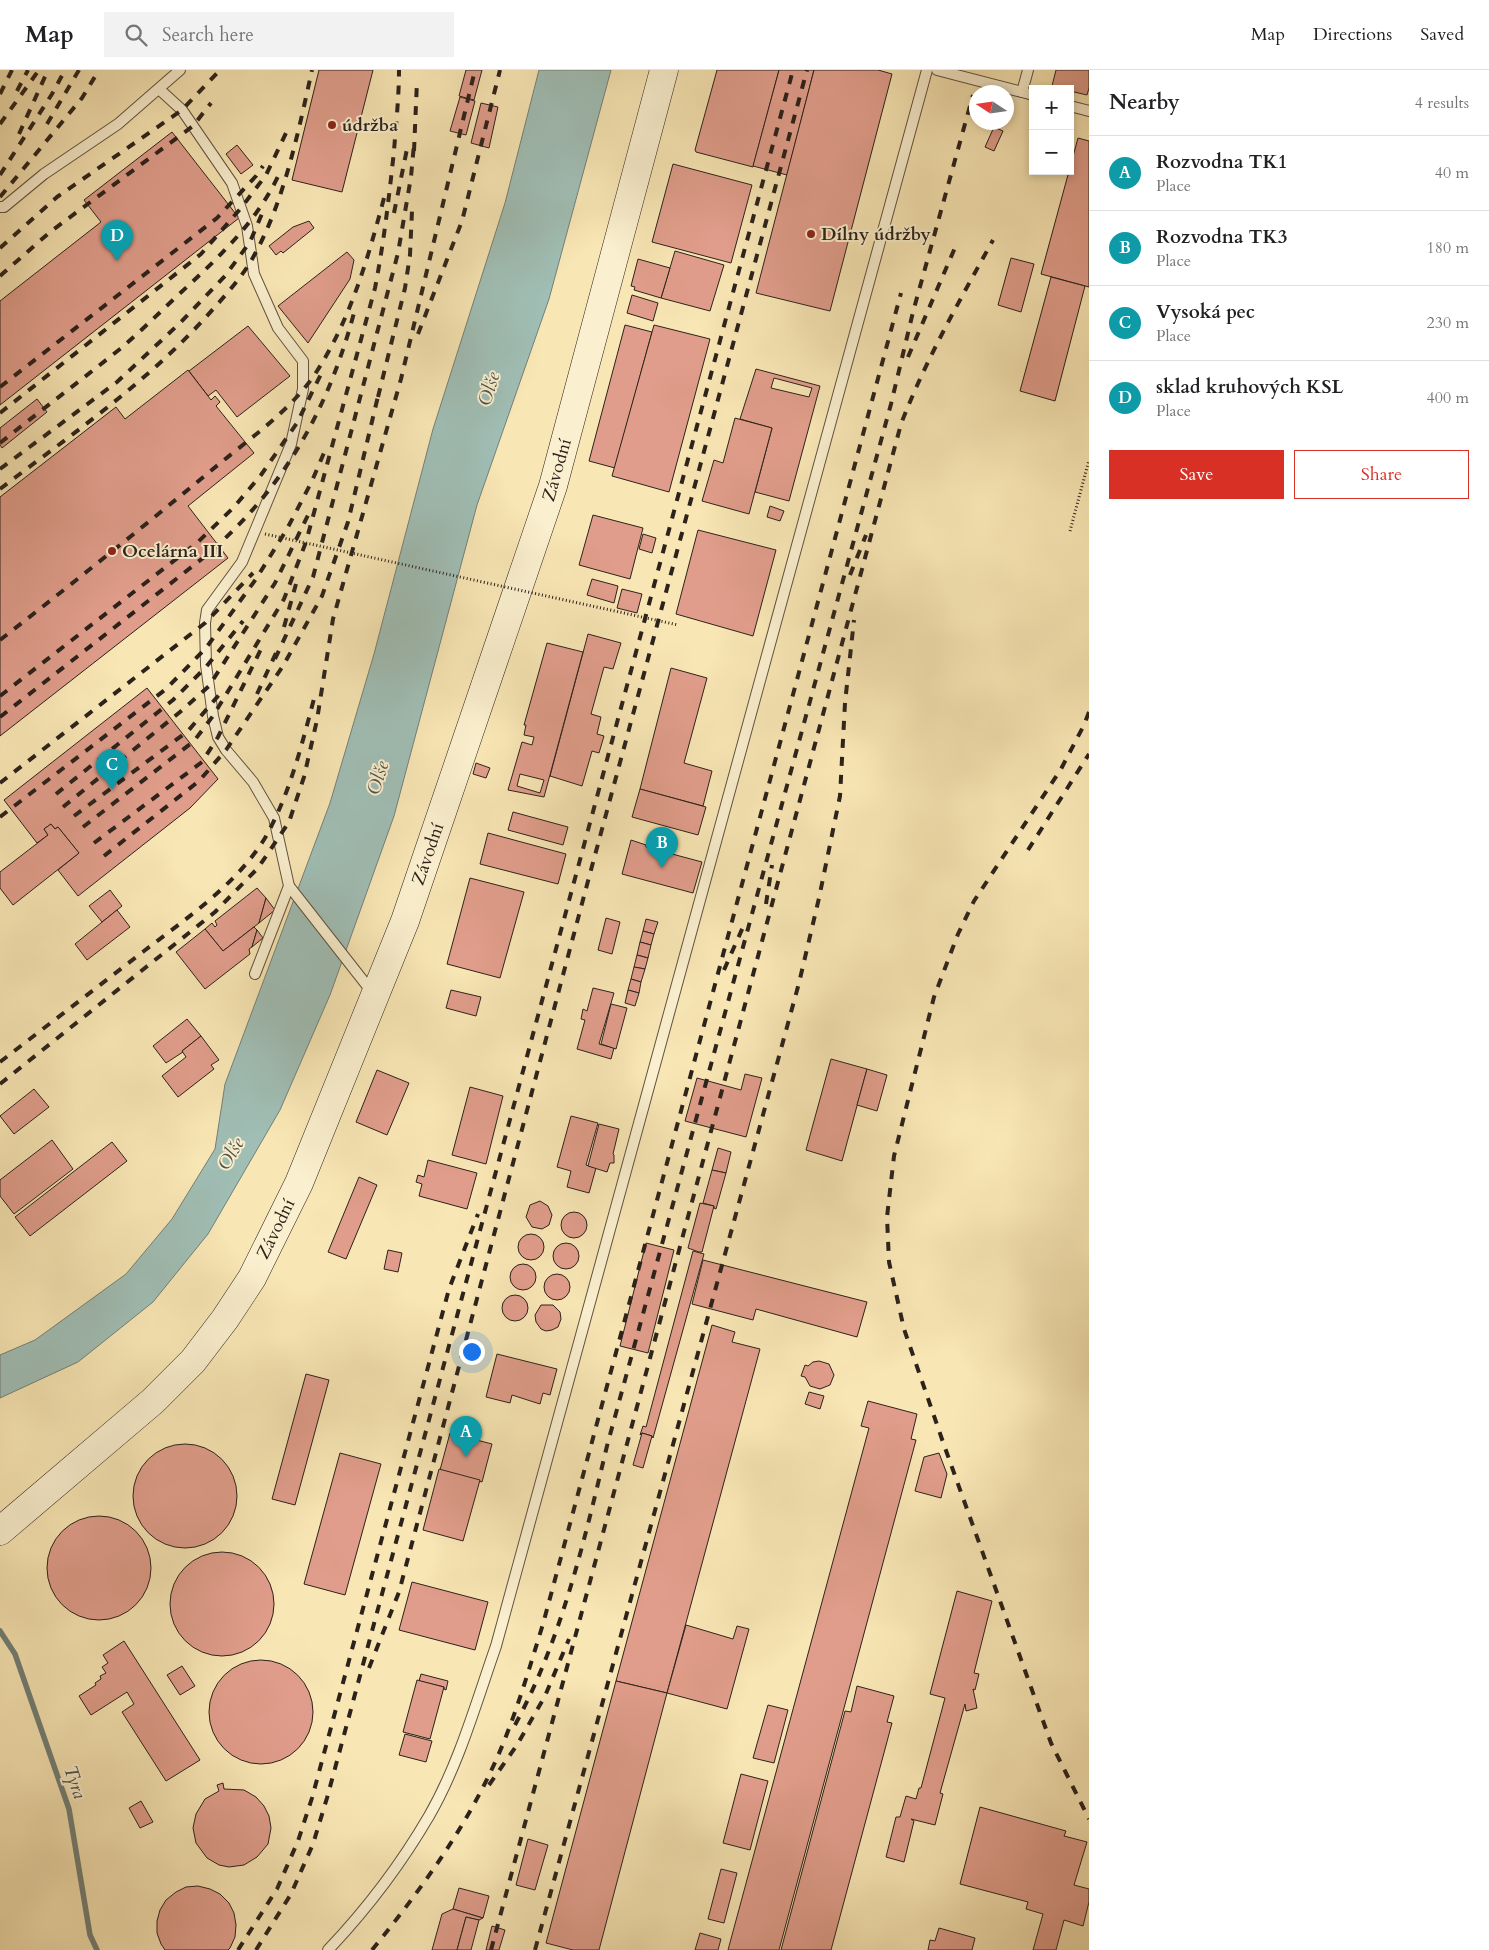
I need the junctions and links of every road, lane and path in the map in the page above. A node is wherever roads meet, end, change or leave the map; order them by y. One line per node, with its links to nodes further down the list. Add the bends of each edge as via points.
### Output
1 (180, 70): 6 (lane)
2 (664, 70): 18 (street, Závodní, via 553,486 405,921)
3 (927, 70): 20 (lane, via 496,1646 458,1755 429,1815 396,1866)
4 (937, 70): 7 (lane)
5 (1028, 70): 7 (lane)
6 (159, 89): 11 (lane, via 118,124); 16 (lane, via 182,110 232,182 247,226 254,274 278,328 303,361 303,389 291,444 242,562 207,610 205,623 206,665 218,737 253,782 274,818)
7 (1022, 92): 8 (lane)
8 (1029, 94)
9 (1074, 107): 10 (lane)
10 (1089, 111)
11 (0, 208)
12 (1089, 460): 13 (path)
13 (1070, 531)
14 (264, 534): 15 (path, bridge)
15 (678, 624)
16 (289, 886): 17 (lane); 18 (lane)
17 (255, 974)
18 (368, 987): 19 (street, Závodní, via 299,1183 252,1278 225,1319 193,1361 153,1401)
19 (0, 1531)
20 (328, 1950)

